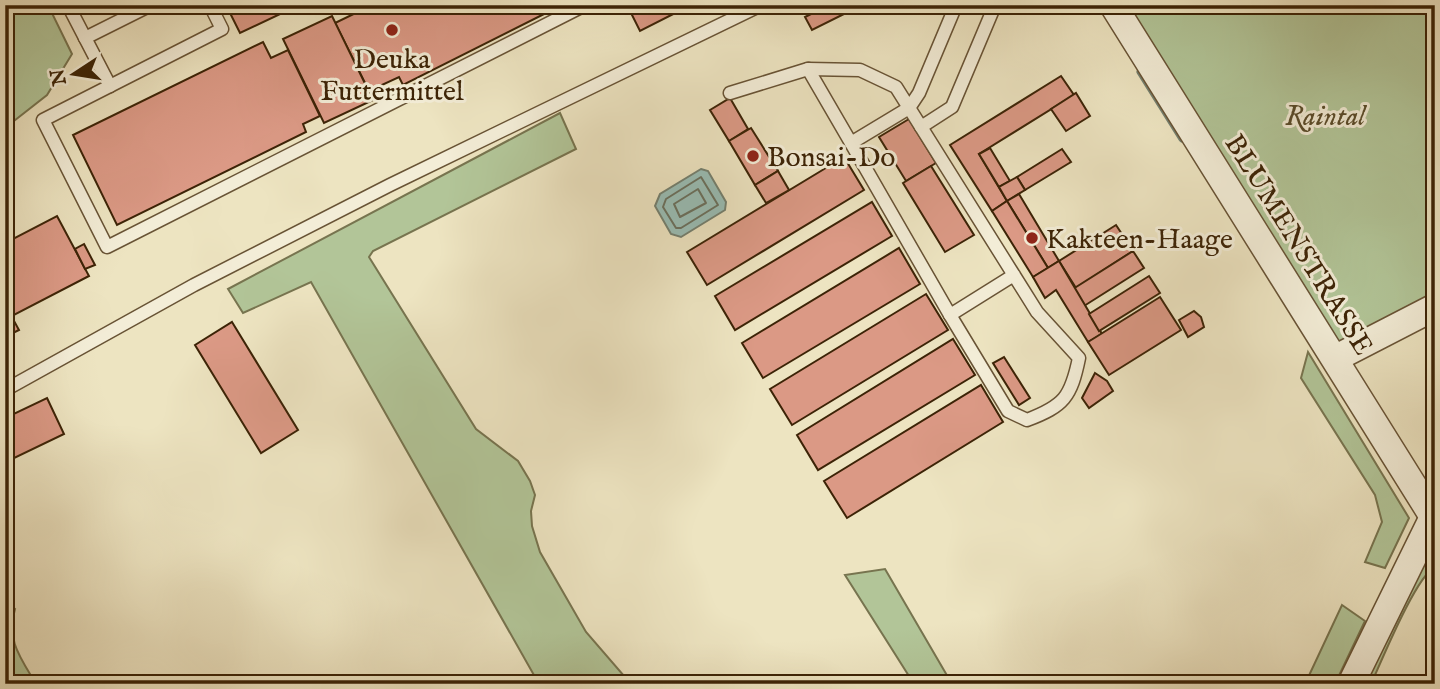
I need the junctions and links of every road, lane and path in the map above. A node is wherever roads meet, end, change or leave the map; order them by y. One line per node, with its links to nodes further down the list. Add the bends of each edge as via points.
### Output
1 (68, 5): 9 (lane)
2 (151, 5): 9 (lane)
3 (210, 5): 11 (lane, via 222,29)
4 (585, 5): 11 (lane, via 107,247 43,120)
5 (761, 5): 20 (lane, via 378,191 194,285)
6 (956, 5): 13 (lane)
7 (995, 5): 14 (lane, via 953,107)
8 (1113, 5): 19 (street, BLUMENSTRASSE)
9 (85, 38): 11 (lane)
10 (808, 69): 12 (lane); 13 (lane, via 860,70 896,87); 15 (lane)
11 (110, 86)
12 (730, 93)
13 (909, 108): 14 (lane); 15 (lane)
14 (920, 127): 16 (lane)
15 (851, 143): 18 (lane)
16 (1014, 275): 18 (lane); 18 (lane, via 1037,312 1079,359 1072,390 1052,411 1027,420 1008,411)
17 (1435, 307): 19 (street)
18 (950, 315)
19 (1336, 358): 21 (street, BLUMENSTRASSE)
20 (5, 390)
21 (1434, 518): 22 (street)
22 (1351, 684)

